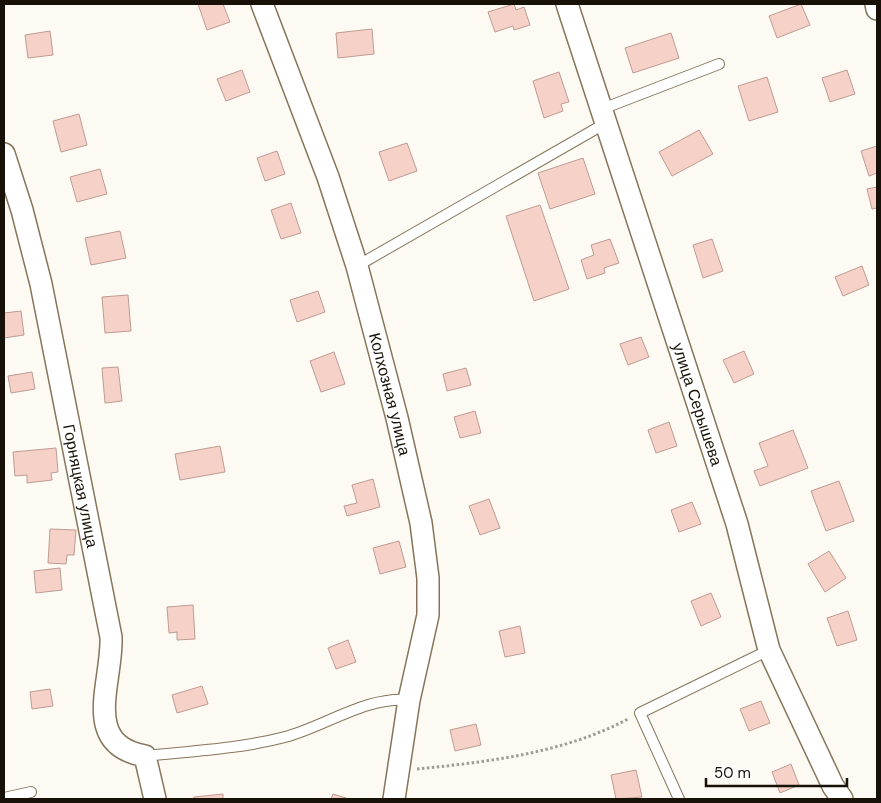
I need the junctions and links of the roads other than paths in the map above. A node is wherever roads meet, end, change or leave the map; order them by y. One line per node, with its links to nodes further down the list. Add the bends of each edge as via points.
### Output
1 (262, 4): 8 (street, Колхозная улица, via 328,177)
2 (567, 4): 6 (street, улица Серышева)
3 (876, 4): 4 (street)
4 (877, 9)
5 (719, 64): 6 (lane)
6 (604, 116): 8 (lane); 9 (street, улица Серышева, via 737,524)
7 (4, 154): 11 (street, Горняцкая улица, via 41,284 111,637 104,720 108,734 117,745 128,753)
8 (357, 266): 10 (street, Колхозная улица, via 421,522 428,578 428,615)
9 (769, 650): 16 (lane, via 640,714); 17 (street, улица Серышева, via 832,786)
10 (409, 700): 11 (lane, via 394,698 368,705 288,736 245,747); 15 (street, Колхозная улица)
11 (145, 756): 14 (street)
12 (31, 792): 13 (lane)
13 (4, 798)
14 (155, 799)
15 (394, 799)
16 (679, 799)
17 (842, 799)

